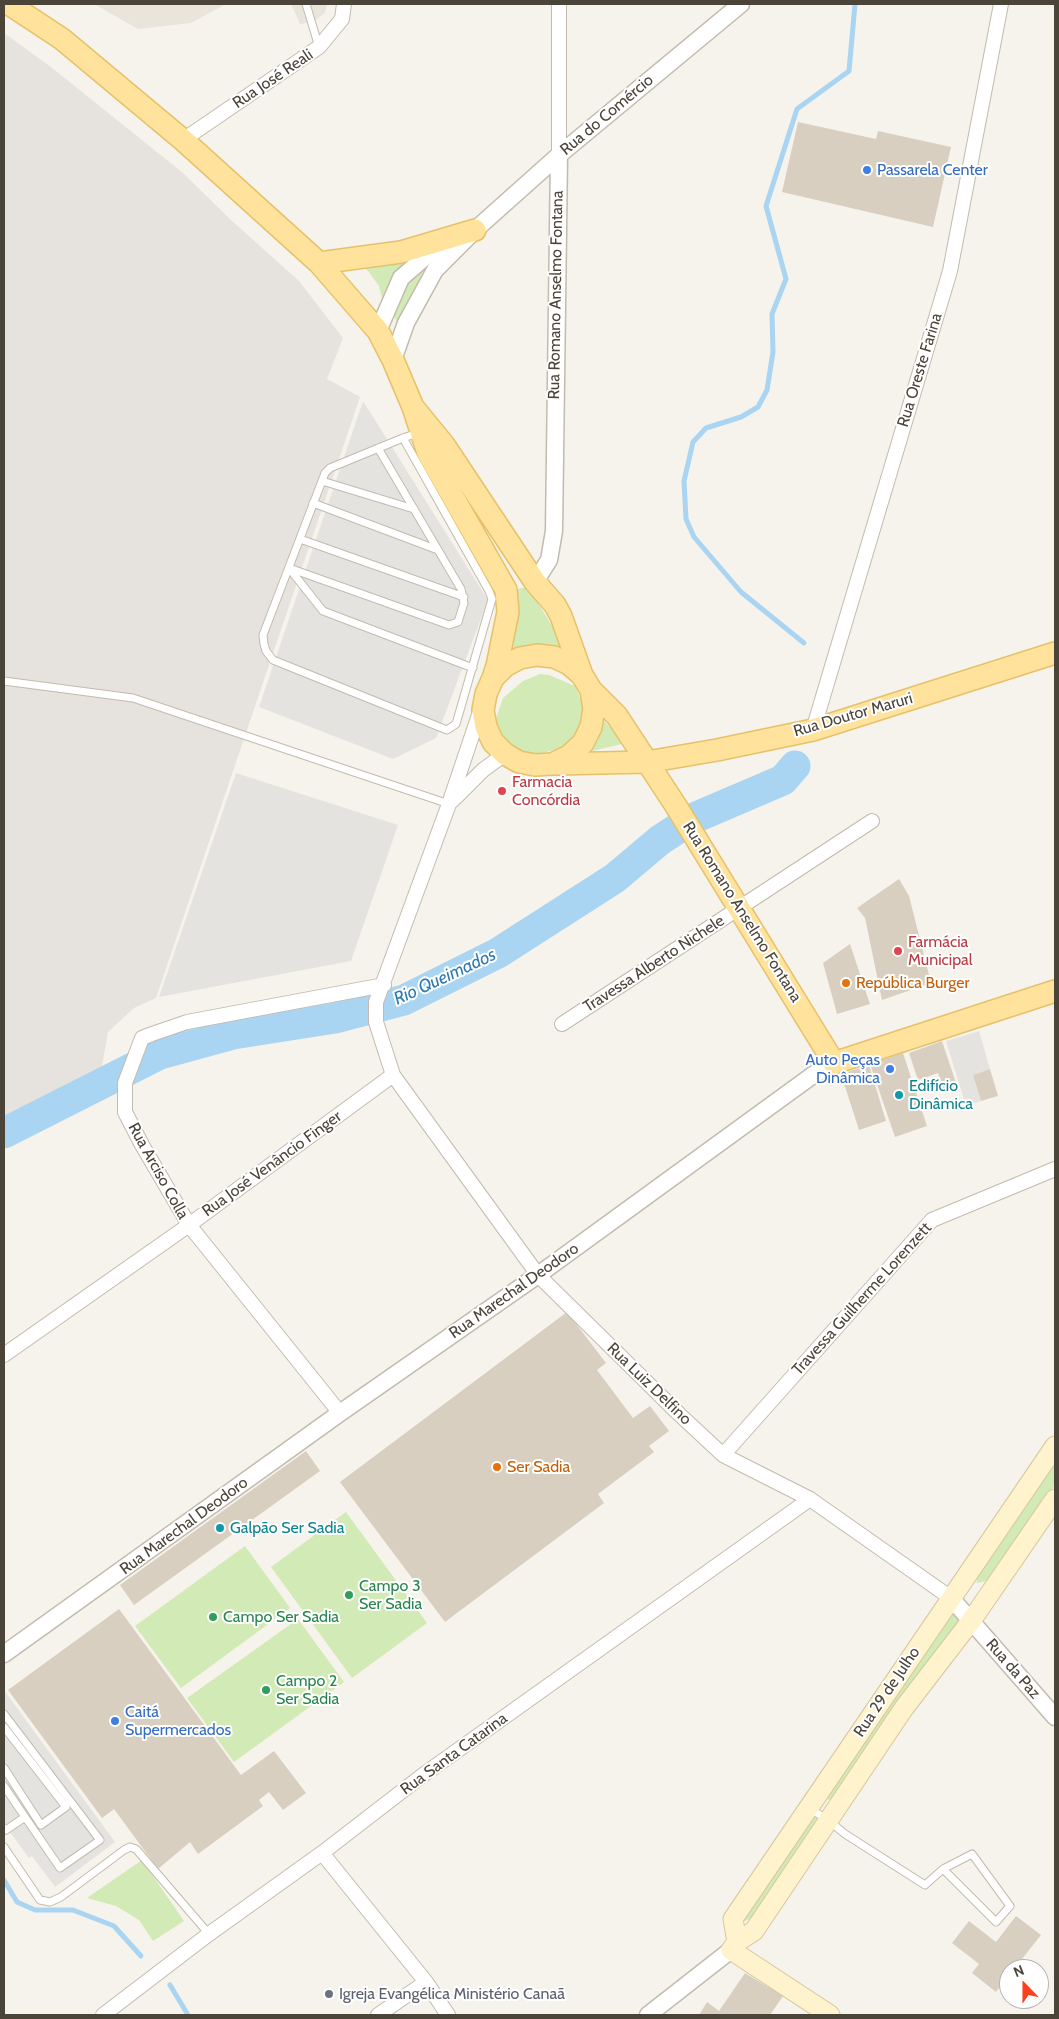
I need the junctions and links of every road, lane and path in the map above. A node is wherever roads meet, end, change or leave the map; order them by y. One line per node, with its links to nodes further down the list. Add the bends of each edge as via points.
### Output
1 (9, 4): 8 (main road, via 62,39)
2 (306, 4): 7 (lane)
3 (344, 4): 7 (street, Rua José Reali, via 342,19)
4 (559, 4): 9 (street, Rua Romano Anselmo Fontana)
5 (741, 4): 9 (street, Rua do Comércio)
6 (1001, 4): 31 (street, Rua Oreste Farina, via 950,271)
7 (319, 47): 8 (street, Rua José Reali)
8 (183, 140): 11 (main road)
9 (559, 155): 10 (street, Rua do Comércio); 23 (street, Rua Romano Anselmo Fontana, via 554,531 549,560)
10 (475, 230): 11 (main road, via 401,252); 12 (street, via 432,251 401,278); 13 (street, via 435,270 406,323)
11 (319, 263): 12 (main road)
12 (378, 331): 13 (main road)
13 (393, 360): 14 (main road)
14 (412, 407): 15 (main road); 23 (main road, via 444,444)
15 (412, 435): 16 (lane); 24 (main road, via 428,453); 27 (lane, via 492,600)
16 (378, 448): 17 (lane, via 330,468); 19 (lane)
17 (322, 481): 18 (lane); 19 (lane)
18 (313, 503): 20 (lane); 21 (lane)
19 (414, 509): 21 (lane)
20 (300, 539): 22 (lane); 25 (lane)
21 (438, 550): 25 (lane)
22 (289, 568): 25 (lane, via 449,625 458,622); 27 (lane, via 323,611); 27 (lane, via 263,635 266,651 272,660 447,730 456,724)
23 (535, 582): 24 (main road); 29 (main road, via 555,606)
24 (506, 590): 30 (main road, via 508,612)
25 (464, 597)
26 (1055, 653): 31 (main road, Rua Doutor Maruri)
27 (473, 668)
28 (4, 681): 35 (lane, via 133,698)
29 (586, 683): 30 (main road, via 569,664 554,657 537,655 520,658 505,666); 33 (main road, via 617,716); 34 (main road, via 594,708 591,727 583,743 569,756)
30 (490, 686): 32 (main road, via 483,710 486,727); 35 (street)
31 (813, 730): 33 (main road, Rua Doutor Maruri)
32 (504, 754): 34 (main road, via 536,766); 35 (street, via 483,770)
33 (647, 762): 34 (main road, Rua Doutor Maruri); 37 (main road, Rua Romano Anselmo Fontana)
34 (552, 764)
35 (450, 804): 38 (street)
36 (872, 820): 37 (street, Travessa Alberto Nichele)
37 (740, 908): 40 (street, Travessa Alberto Nichele); 41 (main road, Rua Romano Anselmo Fontana)
38 (384, 986): 42 (street, Rua Luiz Delfino, via 376,1002 376,1022); 44 (street, Rua Arciso Colla, via 187,1022 142,1038 125,1083 125,1112)
39 (1055, 991): 41 (main road, Rua Marechal Deodoro)
40 (562, 1024)
41 (834, 1063): 45 (street, Rua Marechal Deodoro, via 813,1075)
42 (393, 1075): 44 (street, Rua José Venâncio Finger); 45 (street, Rua Luiz Delfino)
43 (1055, 1169): 49 (street, Travessa Guilherme Lorenzett, via 932,1220)
44 (189, 1225): 46 (street, Rua José Venâncio Finger); 47 (street, Rua Arciso Colla)
45 (538, 1276): 47 (street, Rua Marechal Deodoro); 49 (street, Rua Luiz Delfino)
46 (4, 1356)
47 (340, 1413): 54 (street, Rua Marechal Deodoro)
48 (1055, 1446): 52 (main road, Rua 29 de Julho)
49 (723, 1455): 50 (street, Rua Luiz Delfino)
50 (810, 1499): 52 (street, Rua Luiz Delfino); 65 (street, Rua Santa Catarina, via 423,1775)
51 (1055, 1499): 53 (main road, Rua 29 de Julho)
52 (950, 1598): 53 (street, Rua Luiz Delfino); 60 (main road, Rua 29 de Julho)
53 (971, 1621): 56 (street, Rua da Paz); 62 (main road, Rua 29 de Julho, via 904,1708)
54 (4, 1654)
55 (4, 1714): 61 (lane, via 100,1840 60,1868)
56 (1055, 1717)
57 (4, 1727): 58 (lane, via 66,1807 41,1825)
58 (4, 1768)
59 (4, 1786): 61 (lane)
60 (808, 1808): 62 (lane); 68 (main road, Rua 29 de Julho, via 733,1919)
61 (25, 1817): 63 (lane, via 6,1830)
62 (828, 1820): 66 (lane, via 924,1885); 68 (main road, Rua 29 de Julho, via 754,1931)
63 (4, 1828)
64 (4, 1847): 67 (lane, via 40,1900 50,1902 124,1850 136,1849)
65 (322, 1853): 67 (street, Rua Santa Catarina); 69 (street)
66 (943, 1869): 66 (lane, via 972,1854 1010,1906 996,1922)
67 (208, 1934): 70 (street, Rua Santa Catarina)
68 (734, 1946): 73 (street, Rua 29 de Julho); 74 (main road)
69 (426, 1982): 71 (street); 72 (street)
70 (103, 2015)
71 (378, 2015)
72 (448, 2015)
73 (648, 2015)
74 (830, 2015)

